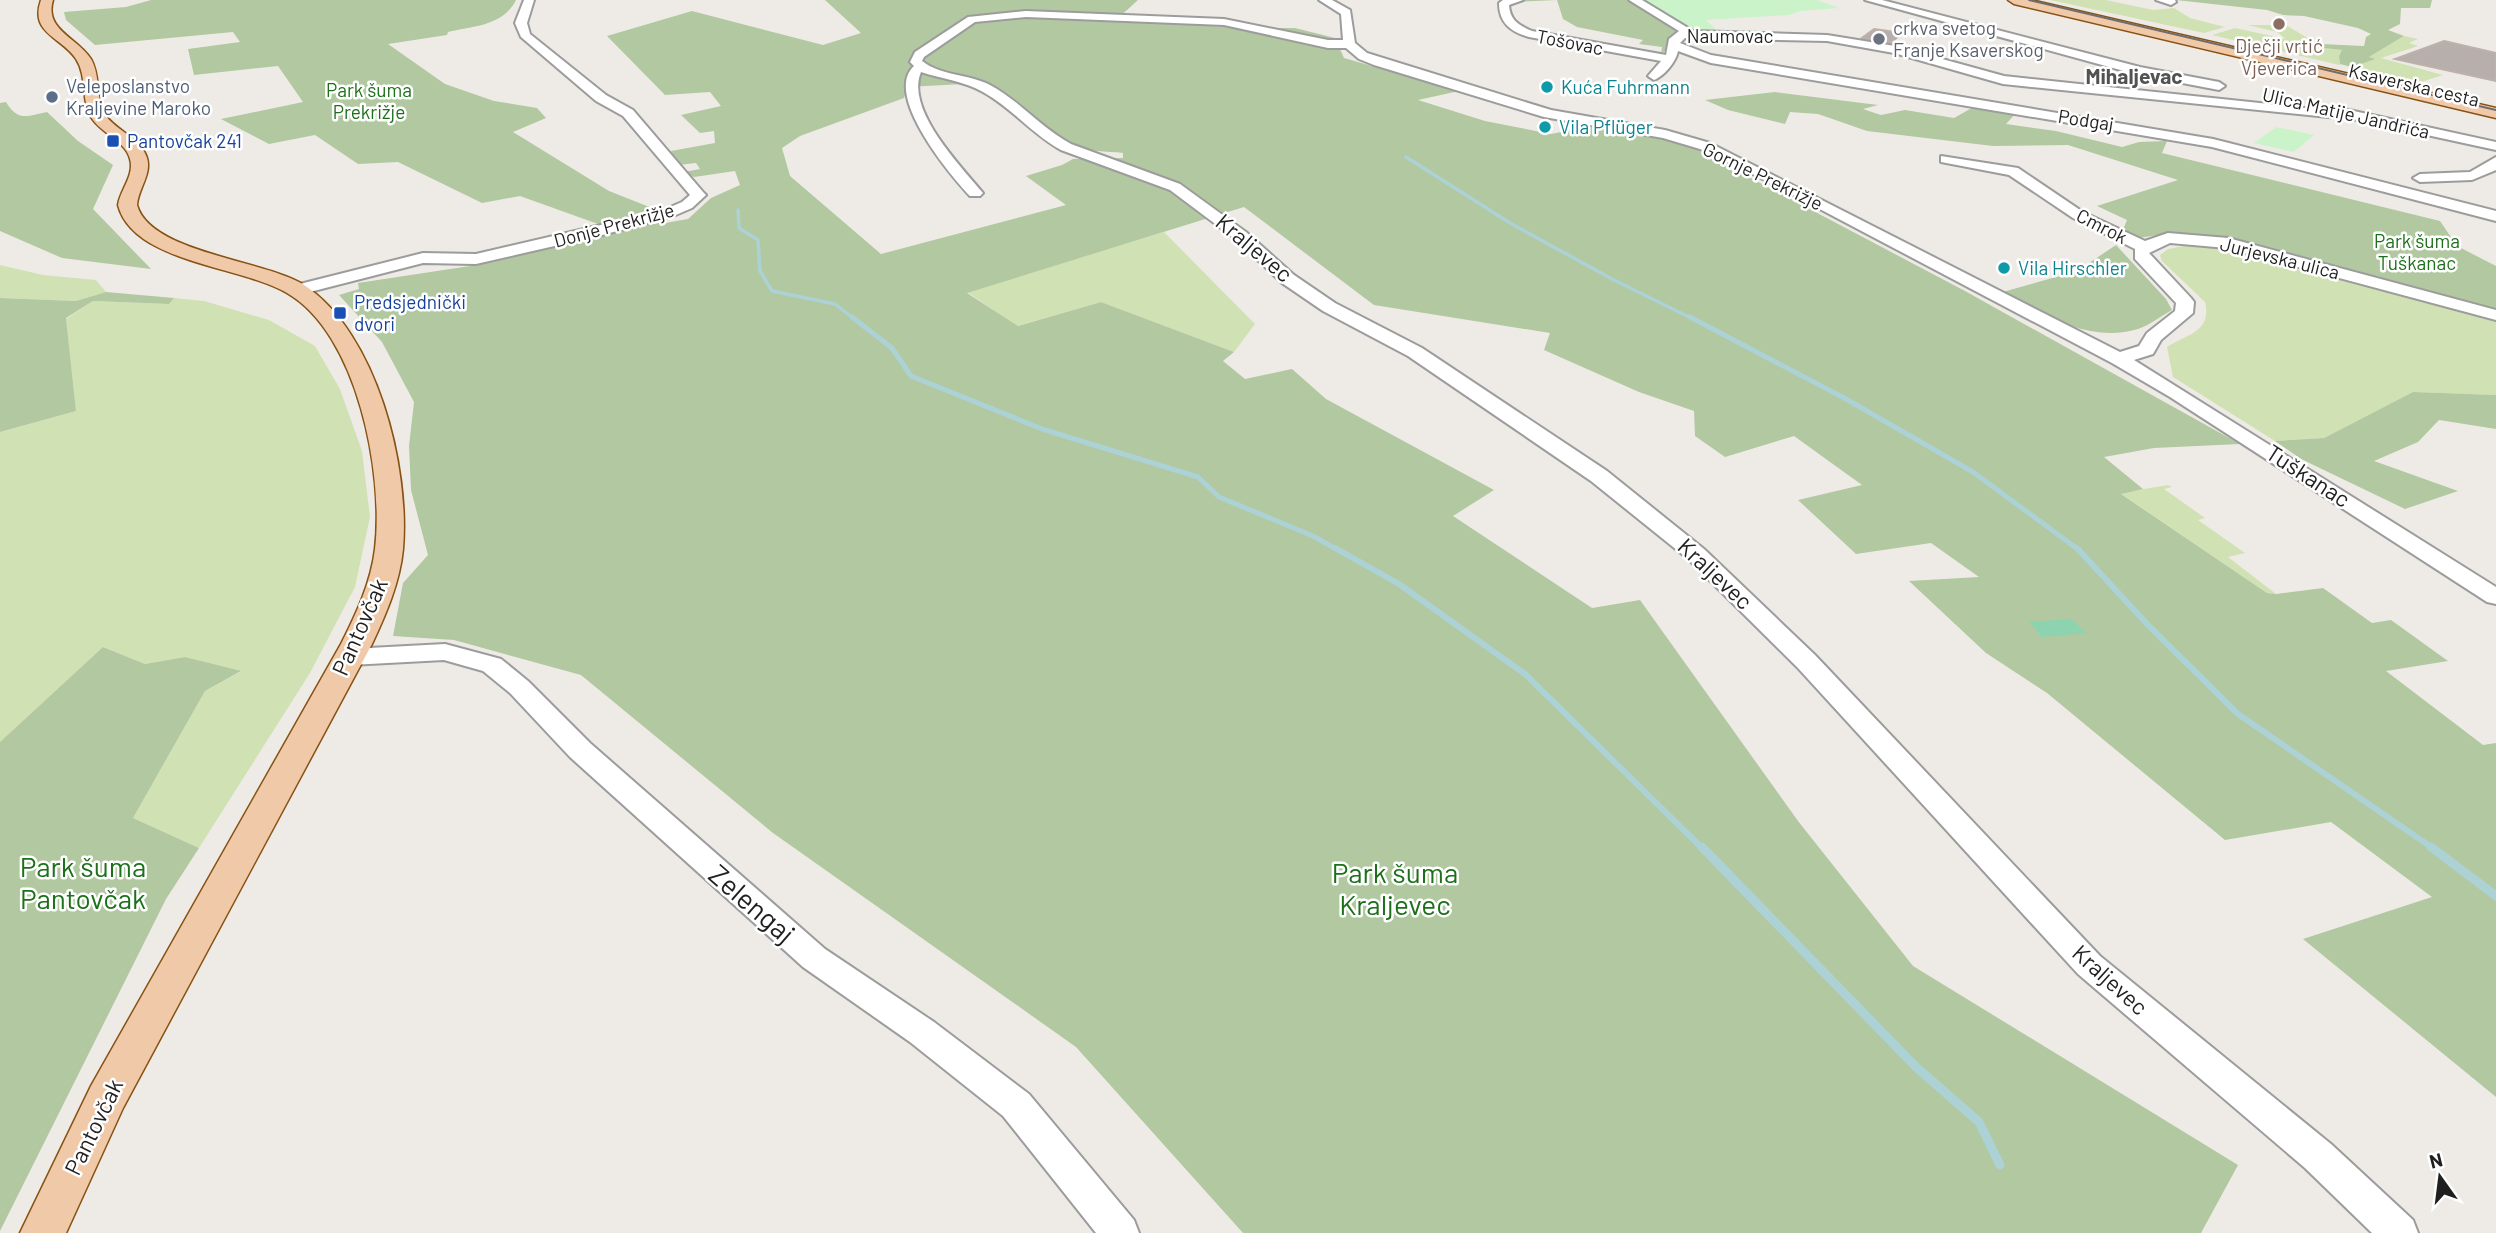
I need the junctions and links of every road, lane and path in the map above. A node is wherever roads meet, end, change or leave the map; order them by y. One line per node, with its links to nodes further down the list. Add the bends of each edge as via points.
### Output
1 (47, 0): 28 (main road, Pantovčak, via 46,23 83,59 94,107 140,160 127,204 136,222 172,246)
2 (529, 0): 28 (street, Donje Prekrižje, via 521,23 525,35 601,98 628,113 698,195 666,214 598,231 477,259 423,258)
3 (1354, 0): 9 (street)
4 (1518, 0): 13 (street, Tošovac, via 1504,3 1504,15 1509,24 1529,34)
5 (1633, 0): 10 (street)
6 (1870, 0): 16 (street, Ulica Matije Jandrića, via 2139,71)
7 (2014, 0): 19 (main road, Ksaverska cesta)
8 (2045, 0): 18 (main road, Ksaverska cesta)
9 (1330, 2): 11 (street, via 1348,16)
10 (1688, 32): 12 (street, Naumovac); 20 (street, Naumovac, via 1836,33 2007,80)
11 (1349, 44): 14 (street, via 1328,44 1214,21 1005,15 961,25 919,55 916,62); 30 (street, Gornje Prekrižje, via 1378,62 1549,114 1665,134 1705,146)
12 (1673, 44): 13 (street, Naumovac); 26 (street, Podgaj, via 1711,59 2222,145)
13 (1670, 59): 15 (street, Naumovac)
14 (922, 67): 25 (street, via 911,84 916,108 954,172); 35 (street, Kraljevec, via 988,89 1066,147 1175,187 1329,307 1415,352 1599,476 1696,554 1805,662 2089,965 2318,1156)
15 (1654, 76)
16 (2234, 89)
17 (2259, 93): 20 (street, Ulica Matije Jandrića)
18 (2496, 105)
19 (2496, 113)
20 (2353, 117): 21 (street, Ulica Matije Jandrića)
21 (2496, 146)
22 (1947, 159): 27 (street, Cmrok, via 2013,171 2078,215)
23 (2496, 161): 24 (street, via 2480,176)
24 (2420, 178)
25 (975, 193)
26 (2496, 216)
27 (2144, 247): 29 (street, Jurjevska ulica, via 2168,238 2228,243); 30 (street, Cmrok, via 2143,259 2185,302 2184,313 2153,337 2146,350)
28 (298, 290): 32 (main road, Pantovčak, via 318,307 343,343 374,409 387,470 389,551 374,605)
29 (2496, 314)
30 (2119, 359): 31 (street, Tuškanac)
31 (2496, 597)
32 (350, 657): 33 (main road, Pantovčak, via 106,1099); 34 (street, Zelengaj, via 444,652 492,665 580,750 814,958 922,1032 1016,1105)
33 (43, 1233)
34 (1120, 1233)
35 (2399, 1233)

